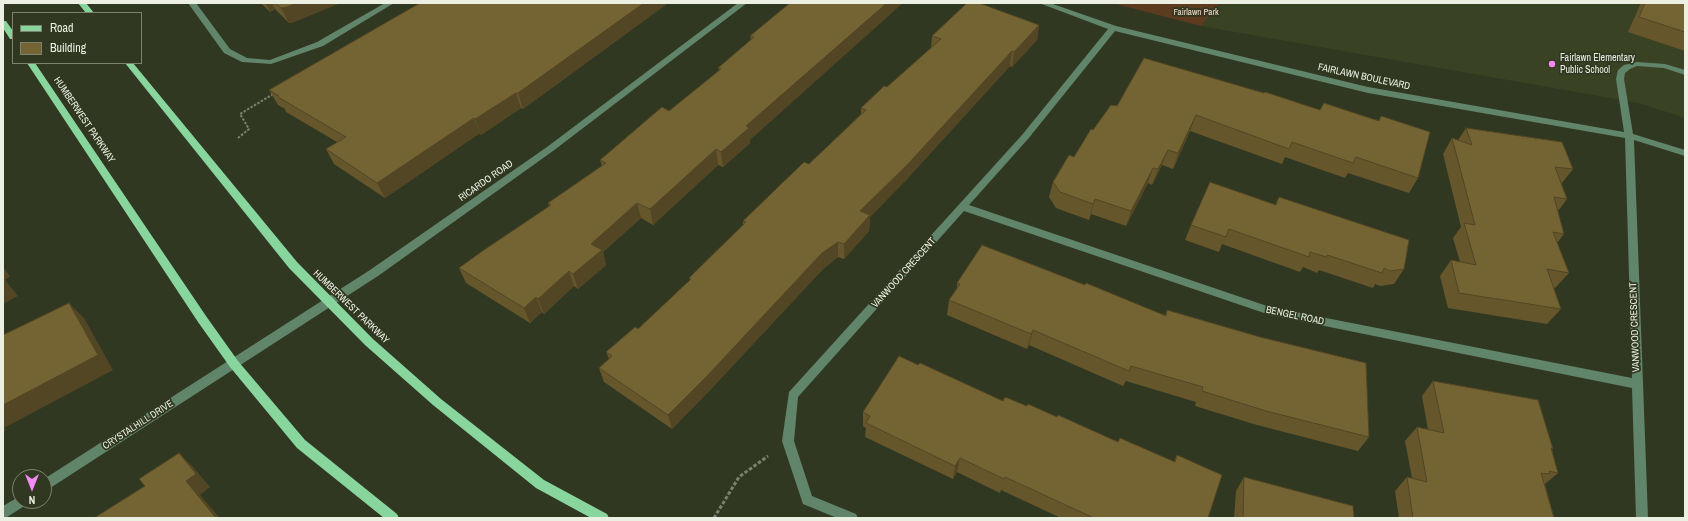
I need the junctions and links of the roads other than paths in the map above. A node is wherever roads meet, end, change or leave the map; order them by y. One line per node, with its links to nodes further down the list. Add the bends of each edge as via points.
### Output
1 (82, 3): 6 (main road)
2 (192, 3): 3 (street, via 227,51 245,60 271,62 320,44)
3 (390, 3)
4 (743, 3): 16 (street, RICARDO ROAD, via 550,149)
5 (1043, 3): 8 (street, FAIRLAWN BOULEVARD)
6 (89, 12)
7 (3, 23): 9 (main road)
8 (1113, 28): 13 (street, FAIRLAWN BOULEVARD, via 1368,90); 15 (street, VANWOOD CRESCENT, via 1025,137)
9 (12, 36)
10 (32, 64): 17 (main road, HUMBERWEST PARKWAY)
11 (130, 64): 16 (main road, HUMBERWEST PARKWAY, via 293,266)
12 (1685, 73): 13 (street, VANWOOD CRESCENT, via 1650,64 1637,64 1621,72)
13 (1628, 136): 14 (street, FAIRLAWN BOULEVARD); 18 (street, VANWOOD CRESCENT)
14 (1685, 153)
15 (963, 207): 18 (street, BENGEL ROAD, via 1270,311); 24 (street, VANWOOD CRESCENT, via 794,395 788,441 807,500)
16 (329, 303): 17 (street, RICARDO ROAD); 23 (main road, HUMBERWEST PARKWAY, via 437,402 540,484)
17 (234, 364): 19 (street, CRYSTALHILL DRIVE); 22 (main road, HUMBERWEST PARKWAY, via 301,444)
18 (1637, 384): 25 (street, VANWOOD CRESCENT)
19 (52, 481)
20 (12, 507): 21 (street)
21 (3, 513)
22 (393, 518)
23 (603, 518)
24 (852, 518)
25 (1642, 518)

